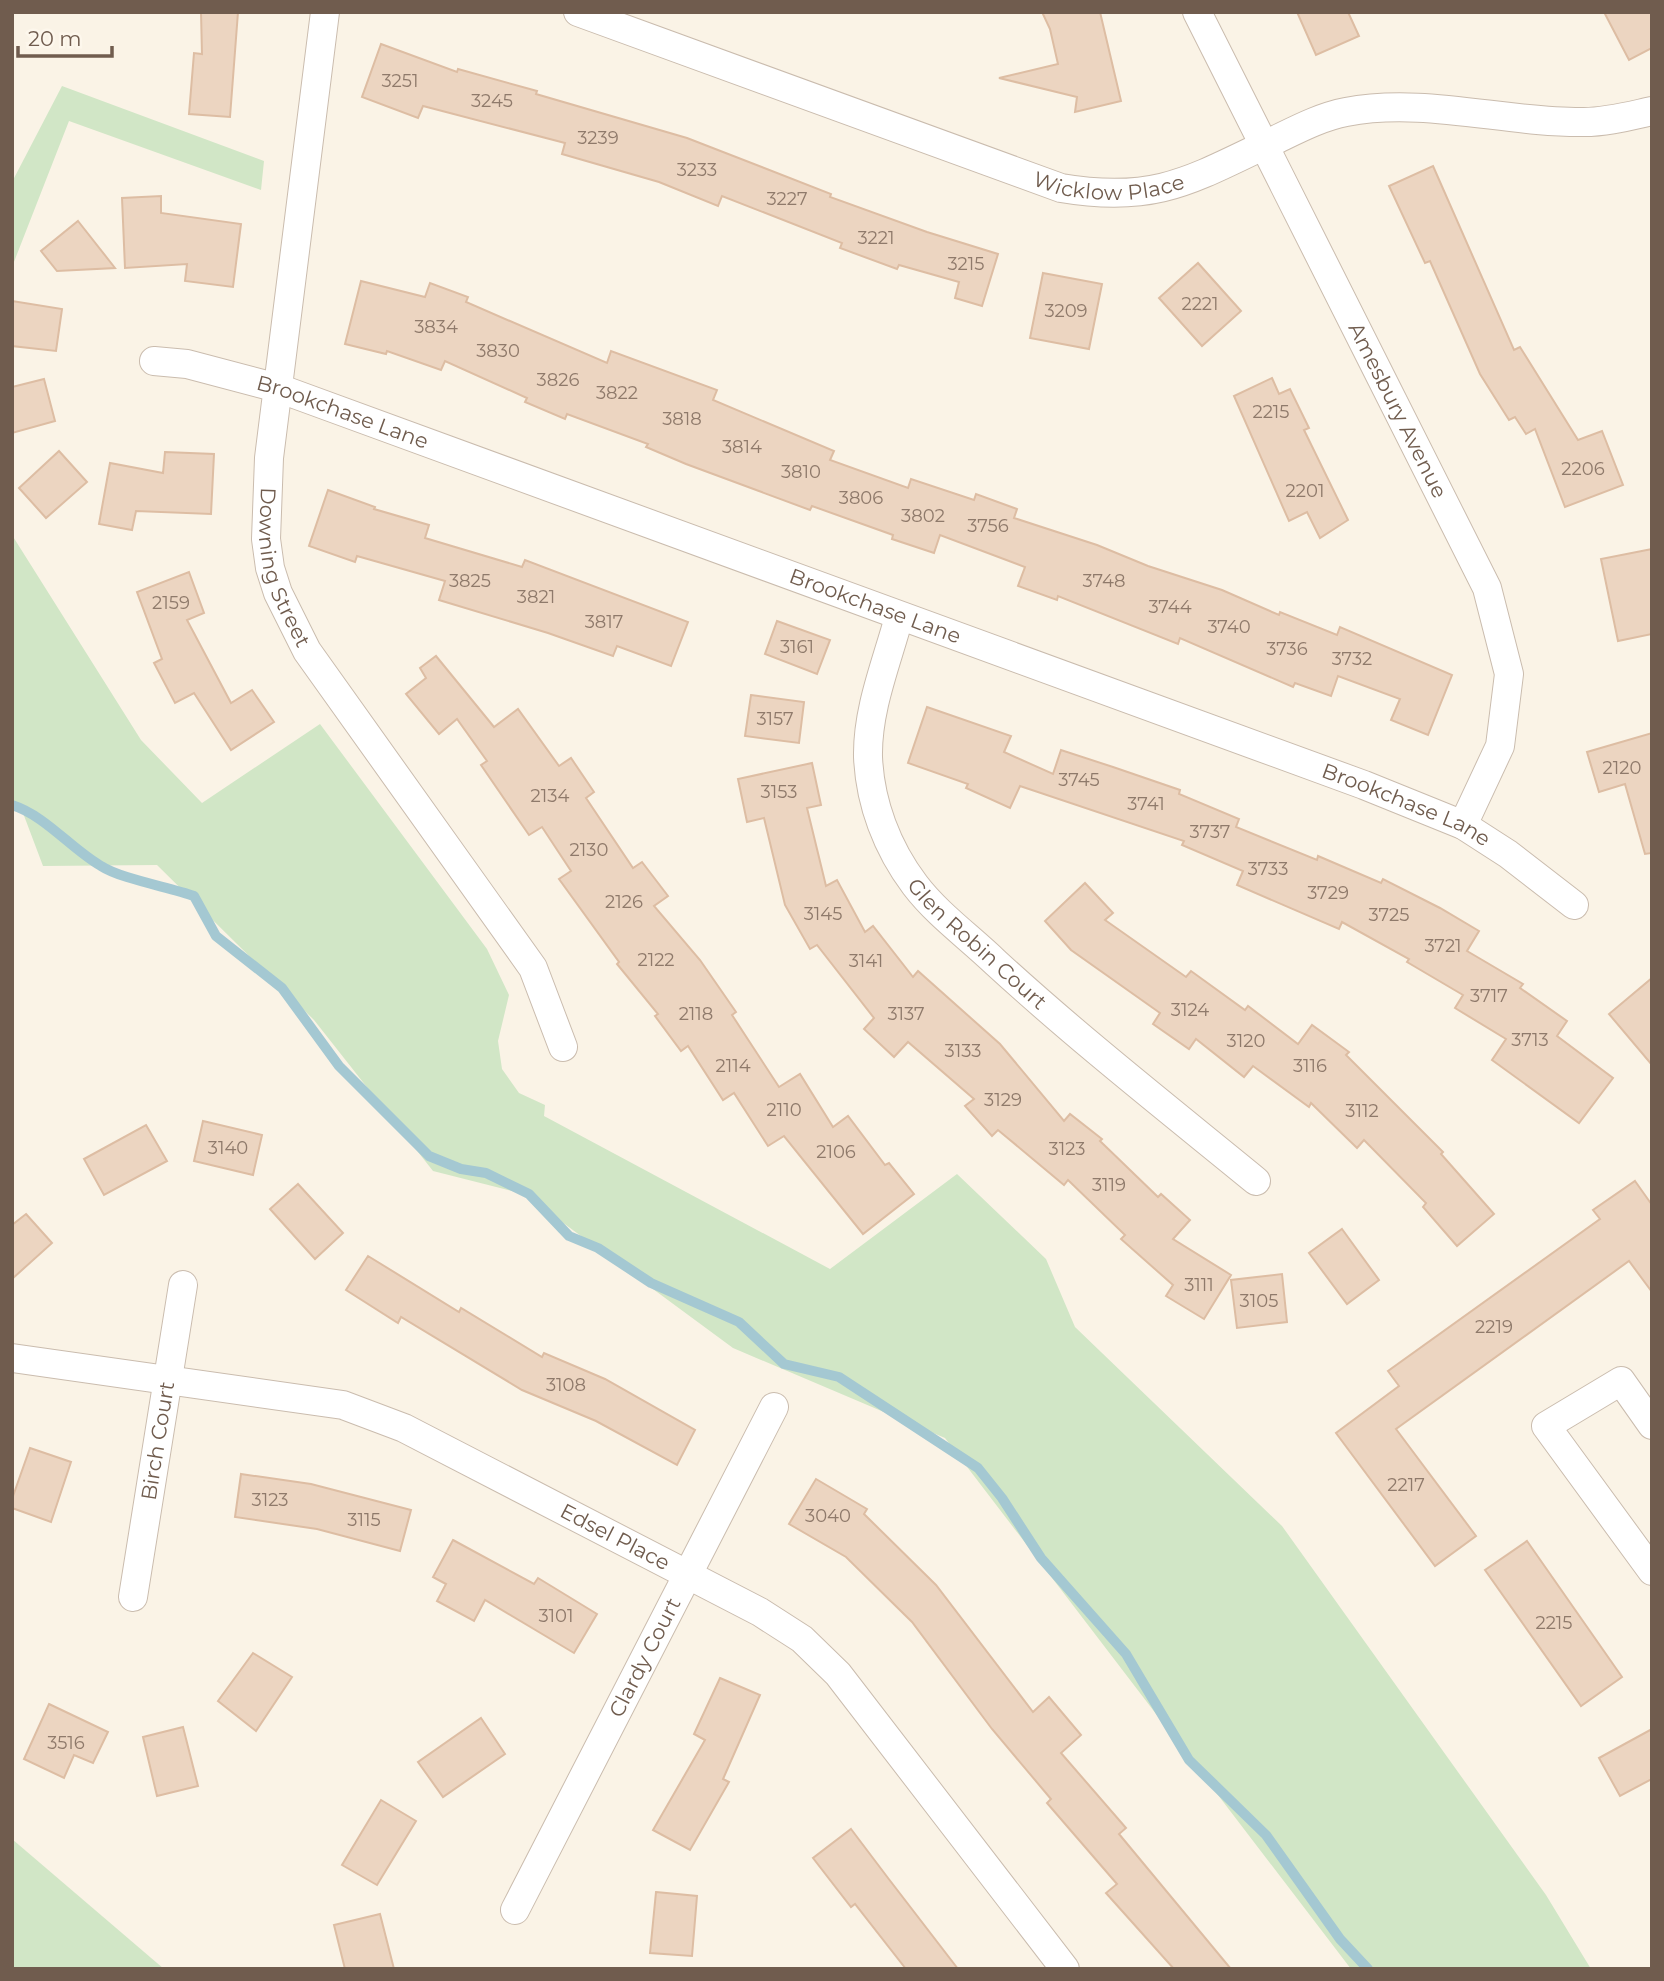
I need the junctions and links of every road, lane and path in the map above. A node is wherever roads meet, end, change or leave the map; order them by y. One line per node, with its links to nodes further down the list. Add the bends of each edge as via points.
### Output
1 (325, 12): 7 (street, Downing Street)
2 (578, 12): 5 (street, Wicklow Place, via 1061,188 1102,195 1145,193 1186,182)
3 (1196, 12): 5 (street, Amesbury Avenue)
4 (1652, 111): 5 (street, Wicklow Place, via 1583,122 1388,107 1325,118)
5 (1263, 146): 9 (street, Amesbury Avenue, via 1487,588 1509,674 1500,747)
6 (154, 361): 7 (street, Brookchase Lane, via 187,364)
7 (278, 388): 8 (street, Brookchase Lane); 11 (street, Downing Street, via 266,539 278,593 307,650 533,968)
8 (899, 617): 9 (street, Brookchase Lane); 12 (street, Glen Robin Court, via 872,712 868,757 881,825 896,855 916,886 1014,979)
9 (1463, 825): 10 (street, Brookchase Lane)
10 (1574, 905)
11 (563, 1047)
12 (1256, 1181)
13 (183, 1285): 15 (street, Birch Court)
14 (12, 1358): 15 (street, Edsel Place)
15 (167, 1380): 19 (street, Edsel Place, via 343,1405 404,1429); 20 (street, Birch Court)
16 (774, 1407): 19 (street, Clardy Court)
17 (1652, 1424): 18 (street, via 1621,1381 1546,1426)
18 (1652, 1571)
19 (688, 1573): 21 (street, Clardy Court); 22 (street, Edsel Place, via 802,1639 838,1674)
20 (133, 1597)
21 (515, 1909)
22 (1065, 1969)

